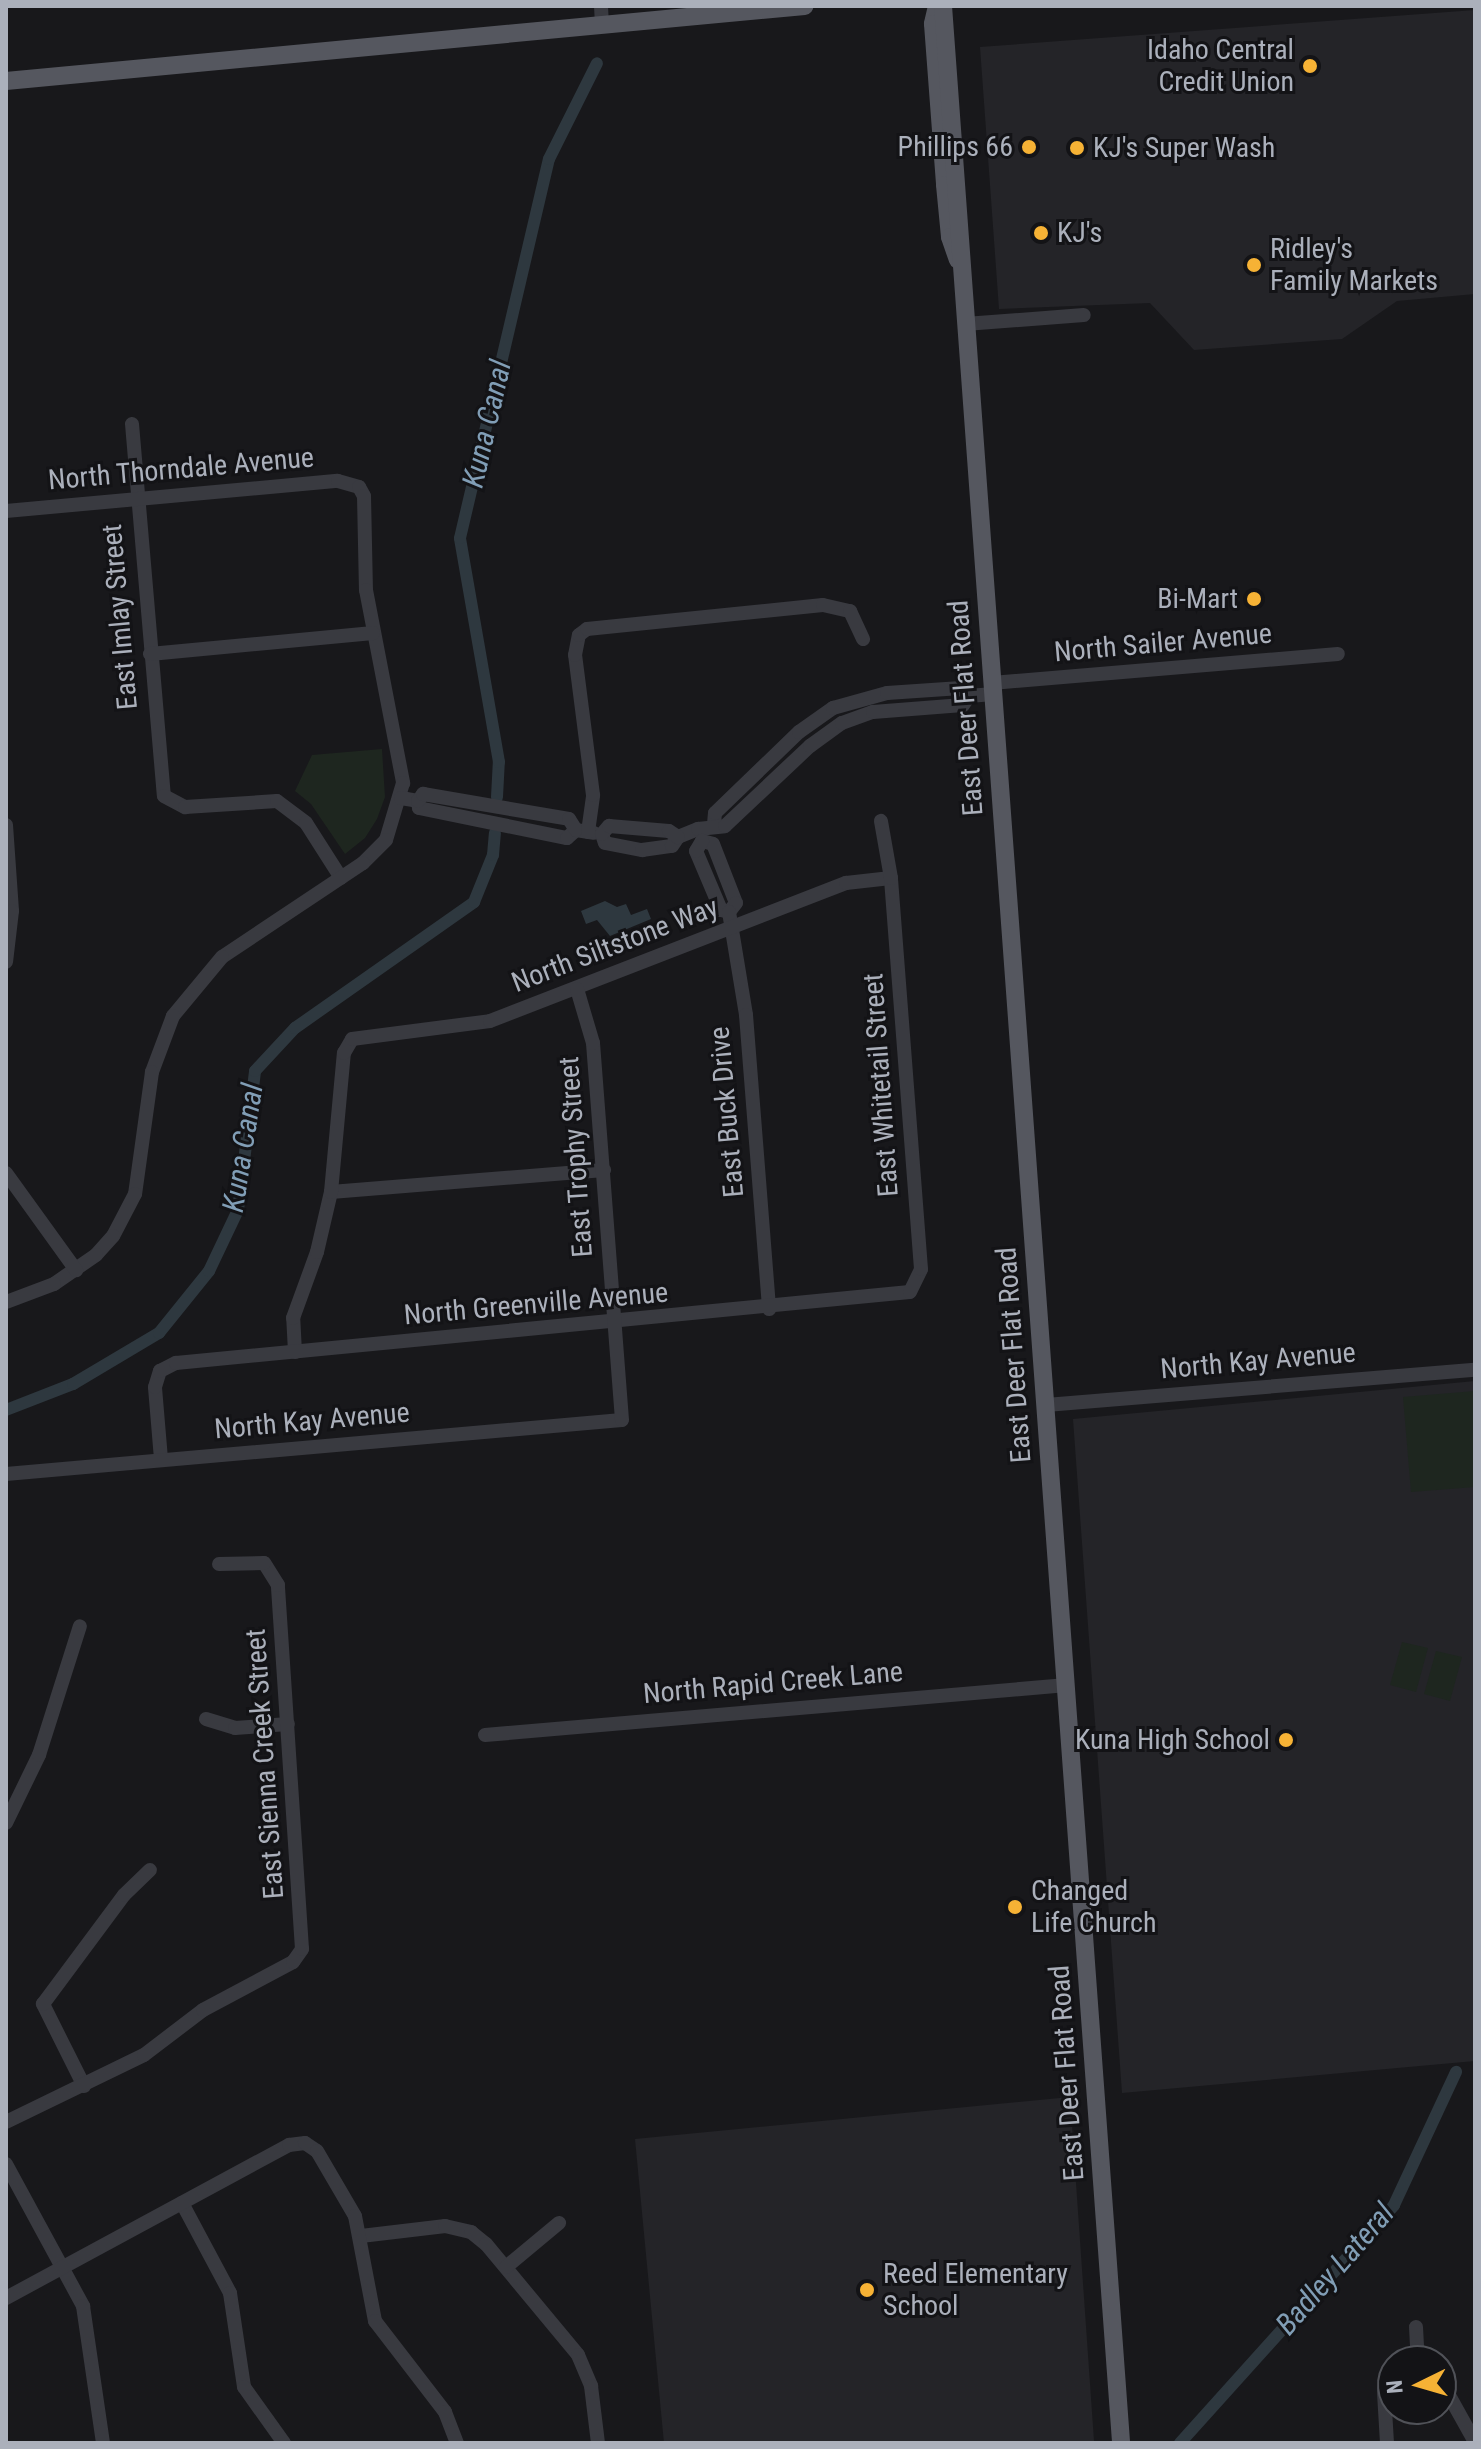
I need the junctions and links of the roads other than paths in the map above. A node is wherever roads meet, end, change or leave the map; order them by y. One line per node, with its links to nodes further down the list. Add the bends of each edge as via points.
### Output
1 (601, 6): 5 (street)
2 (804, 6): 5 (main road)
3 (937, 6): 7 (main road, East Deer Flat Road, via 933,24 945,185 950,237)
4 (943, 6): 7 (main road, East Deer Flat Road, via 963,238)
5 (602, 26): 6 (main road)
6 (6, 81)
7 (959, 262): 9 (main road, East Deer Flat Road)
8 (1084, 315): 9 (street)
9 (965, 324): 17 (main road, East Deer Flat Road)
10 (132, 424): 11 (street, East Imlay Street)
11 (137, 499): 12 (street, North Thorndale Avenue); 13 (street, North Thorndale Avenue, via 338,481 359,487 364,496 363,557); 15 (street, East Imlay Street)
12 (6, 511)
13 (373, 633): 15 (street); 18 (street, via 401,760)
14 (863, 639): 21 (street, via 850,611 823,605 596,626 579,635 575,655 593,795)
15 (150, 654): 23 (street, East Imlay Street, via 160,786 169,803 185,807 277,801 306,823)
16 (1338, 654): 17 (street, North Sailer Avenue)
17 (992, 689): 22 (street, North Sailer Avenue, via 969,696 961,688 887,693 833,708 799,732 715,813 714,824); 38 (main road, East Deer Flat Road)
18 (401, 798): 21 (street, via 418,801 423,794 554,816); 23 (street, via 386,840)
19 (881, 821): 24 (street, East Whitetail Street)
20 (6, 825): 26 (street, via 12,911)
21 (589, 832): 22 (street, via 609,826 669,831 678,837)
22 (700, 835): 25 (street, East Buck Drive, via 696,851)
23 (341, 878): 31 (street, via 237,945 185,998 161,1040 152,1072 135,1194 113,1236)
24 (891, 878): 25 (street, North Siltstone Way, via 846,883); 32 (street, East Whitetail Street, via 921,1269)
25 (733, 927): 27 (street, North Siltstone Way); 34 (street, East Buck Drive, via 746,1015)
26 (6, 962)
27 (577, 989): 28 (street, East Trophy Street, via 592,1032); 30 (street, North Siltstone Way, via 490,1021 352,1039 344,1053)
28 (604, 1170): 30 (street); 35 (street, East Trophy Street)
29 (6, 1173): 31 (street)
30 (331, 1192): 36 (street, via 293,1318)
31 (76, 1270): 33 (street)
32 (916, 1286): 34 (street, North Greenville Avenue, via 901,1296)
33 (6, 1302)
34 (769, 1309): 35 (street, North Greenville Avenue)
35 (614, 1323): 36 (street, North Greenville Avenue); 39 (street, East Trophy Street)
36 (295, 1352): 40 (street, North Greenville Avenue, via 176,1363 160,1371 155,1387)
37 (1475, 1370): 38 (street, North Kay Avenue)
38 (1046, 1405): 44 (main road, East Deer Flat Road)
39 (622, 1420): 40 (street, North Kay Avenue)
40 (161, 1459): 41 (street, North Kay Avenue)
41 (6, 1474)
42 (219, 1564): 46 (street, East Sienna Creek Street, via 254,1561 271,1568 278,1585)
43 (80, 1626): 48 (street, via 39,1755)
44 (1067, 1685): 47 (street, North Rapid Creek Lane); 67 (main road, East Deer Flat Road)
45 (206, 1719): 46 (street, via 222,1728)
46 (288, 1724): 50 (street, East Sienna Creek Street, via 304,1940 298,1956 203,2010 144,2055)
47 (485, 1735)
48 (6, 1823)
49 (150, 1870): 50 (street, via 124,1895 43,2004)
50 (84, 2086): 51 (street)
51 (6, 2122)
52 (6, 2164): 57 (street)
53 (182, 2203): 55 (street, via 289,2145 305,2143 317,2151); 57 (street); 64 (street, via 230,2293 244,2387)
54 (559, 2223): 56 (street)
55 (361, 2236): 56 (street, via 458,2227 486,2244); 65 (street, via 364,2284 375,2321 445,2412)
56 (506, 2267): 66 (street, via 578,2355 591,2386)
57 (62, 2268): 58 (street); 63 (street, via 89,2327 96,2419)
58 (6, 2298)
59 (1416, 2327): 60 (street)
60 (1417, 2345)
61 (1457, 2410): 62 (street)
62 (1475, 2442)
63 (103, 2443)
64 (284, 2443)
65 (457, 2443)
66 (598, 2443)
67 (1121, 2443)

